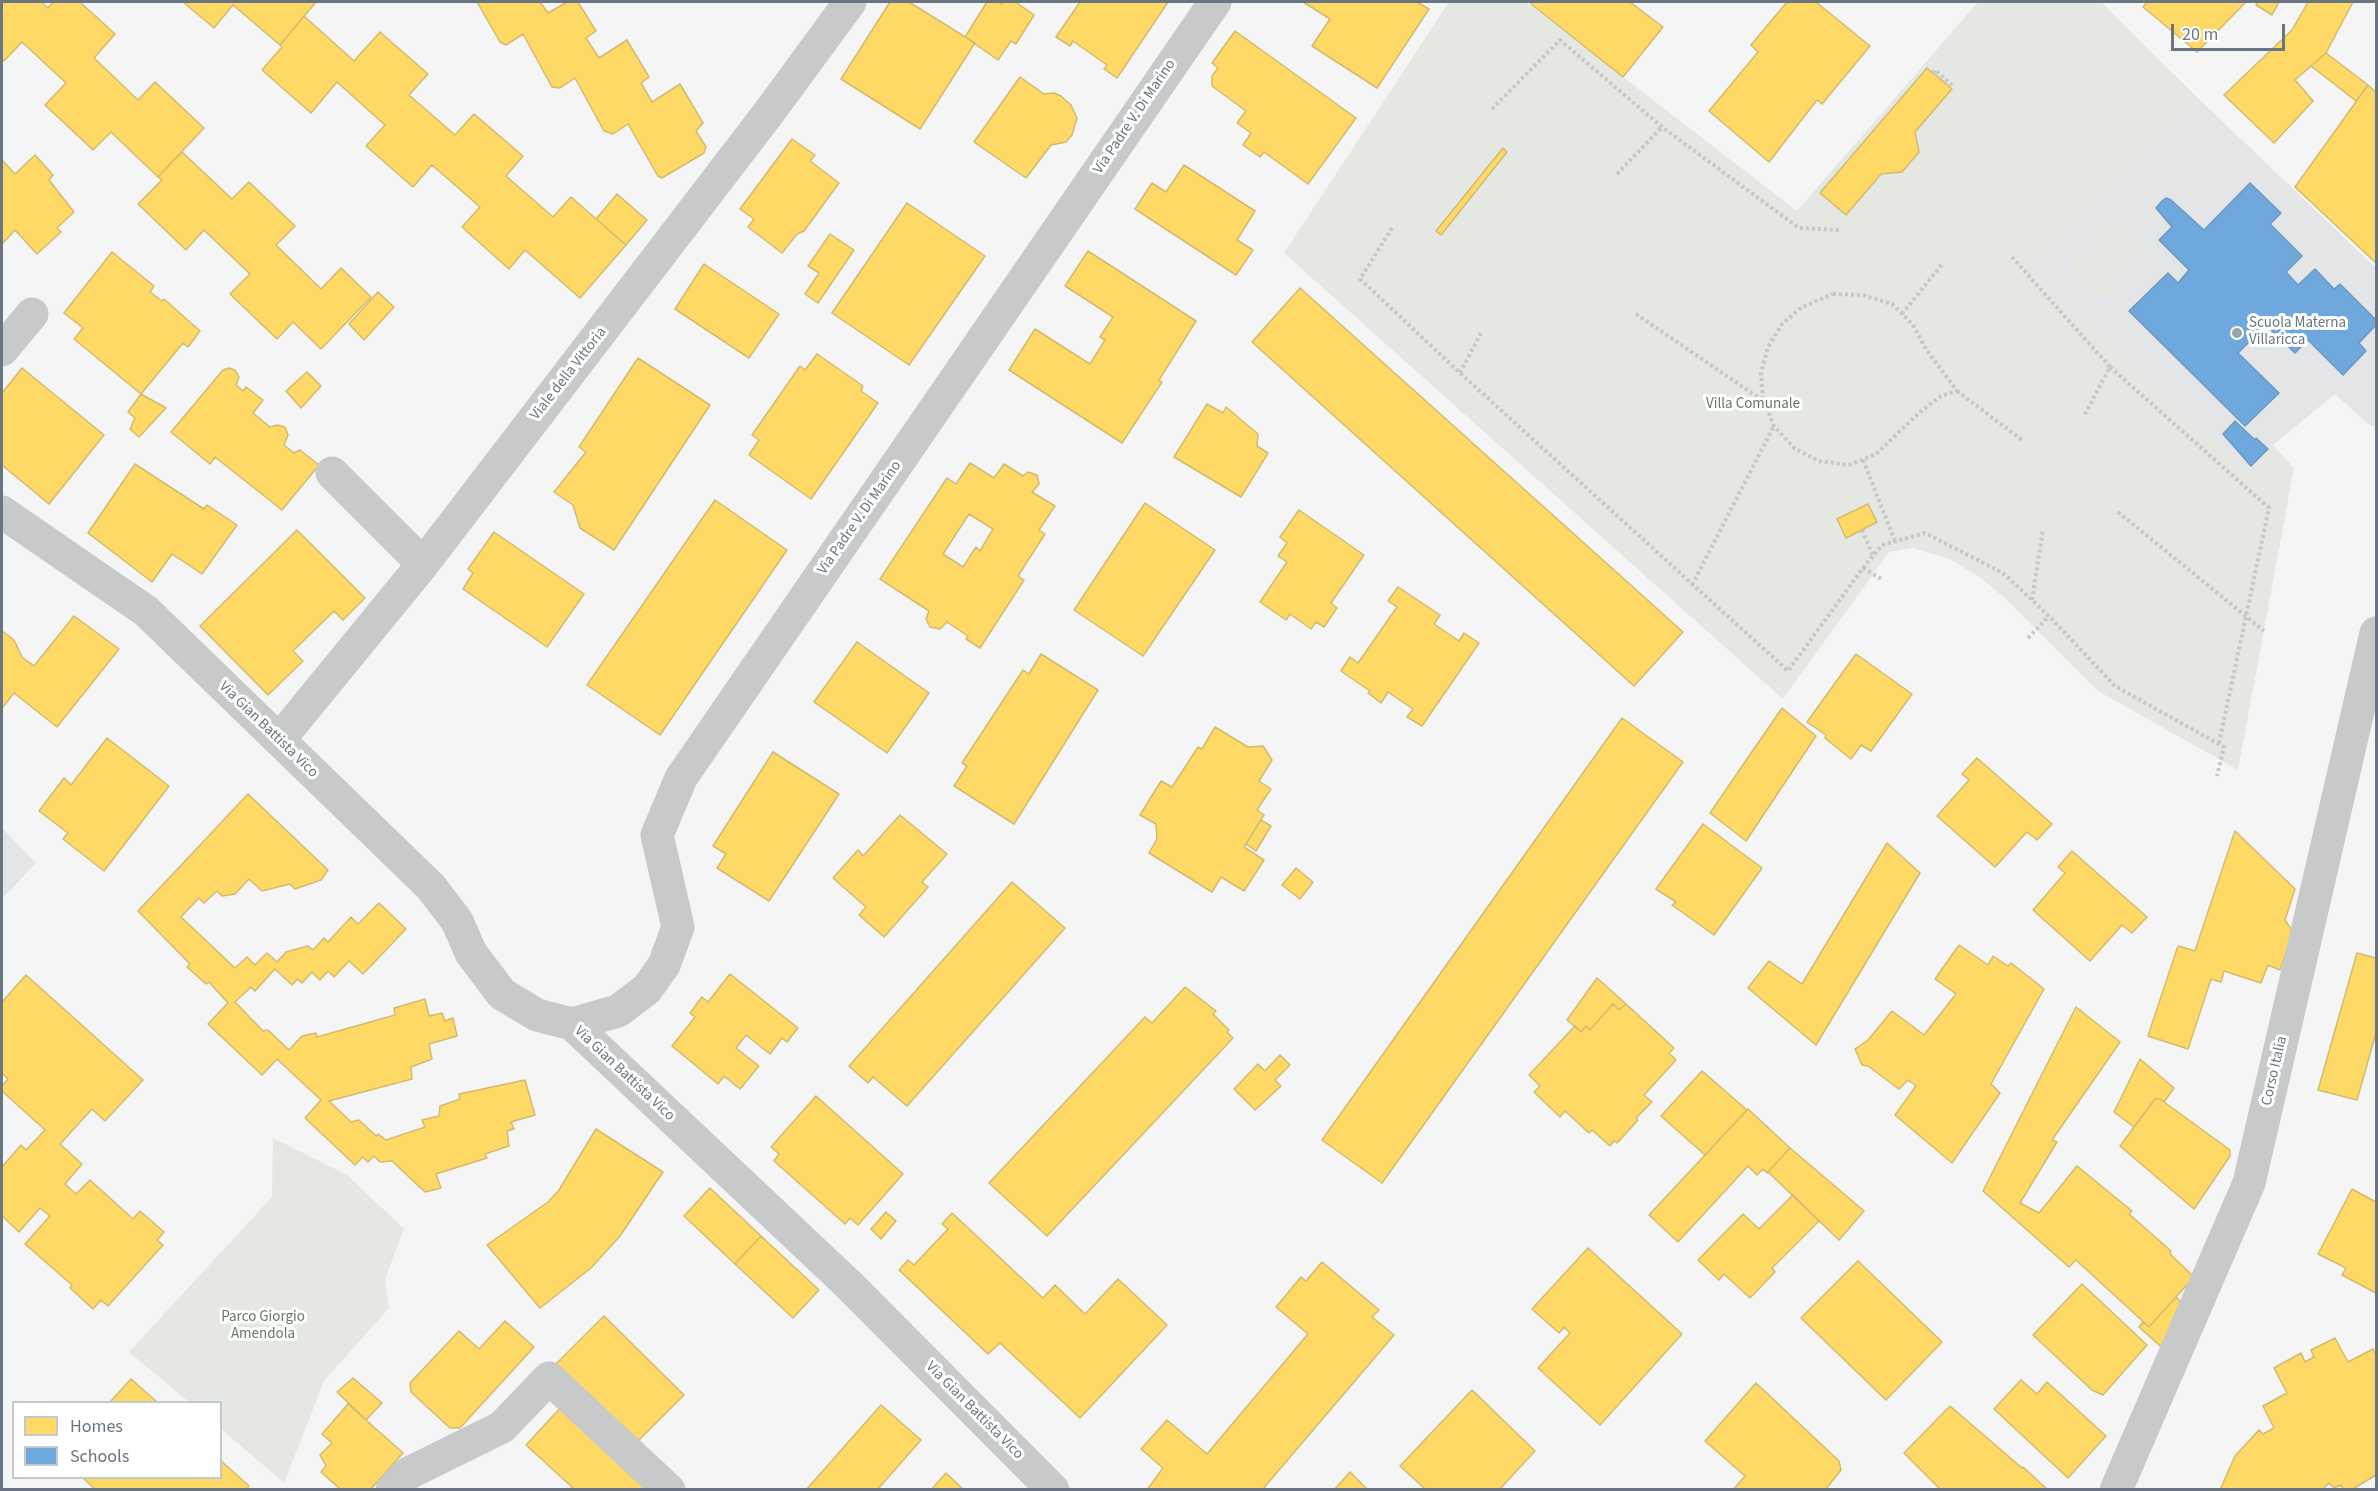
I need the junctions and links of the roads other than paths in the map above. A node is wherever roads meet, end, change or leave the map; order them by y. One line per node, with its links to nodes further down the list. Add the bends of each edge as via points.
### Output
1 (850, 2): 7 (street, Viale della Vittoria)
2 (1215, 2): 10 (street, Via Padre V. Di Marino, via 681,778 657,835 678,927 664,965 647,989 618,1011)
3 (32, 314): 4 (street)
4 (2, 350)
5 (332, 473): 7 (street)
6 (2, 512): 9 (street, Via Gian Battista Vico, via 146,611)
7 (423, 564): 9 (street, Viale della Vittoria)
8 (2376, 633): 14 (street, Corso Italia, via 2249,1183)
9 (279, 740): 10 (street, Via Gian Battista Vico, via 431,887 457,921 471,953 502,994 537,1015)
10 (572, 1024): 13 (street, Via Gian Battista Vico, via 848,1284)
11 (392, 1490): 12 (street, via 406,1474 502,1427 549,1378)
12 (669, 1490)
13 (1053, 1490)
14 (2116, 1490)

